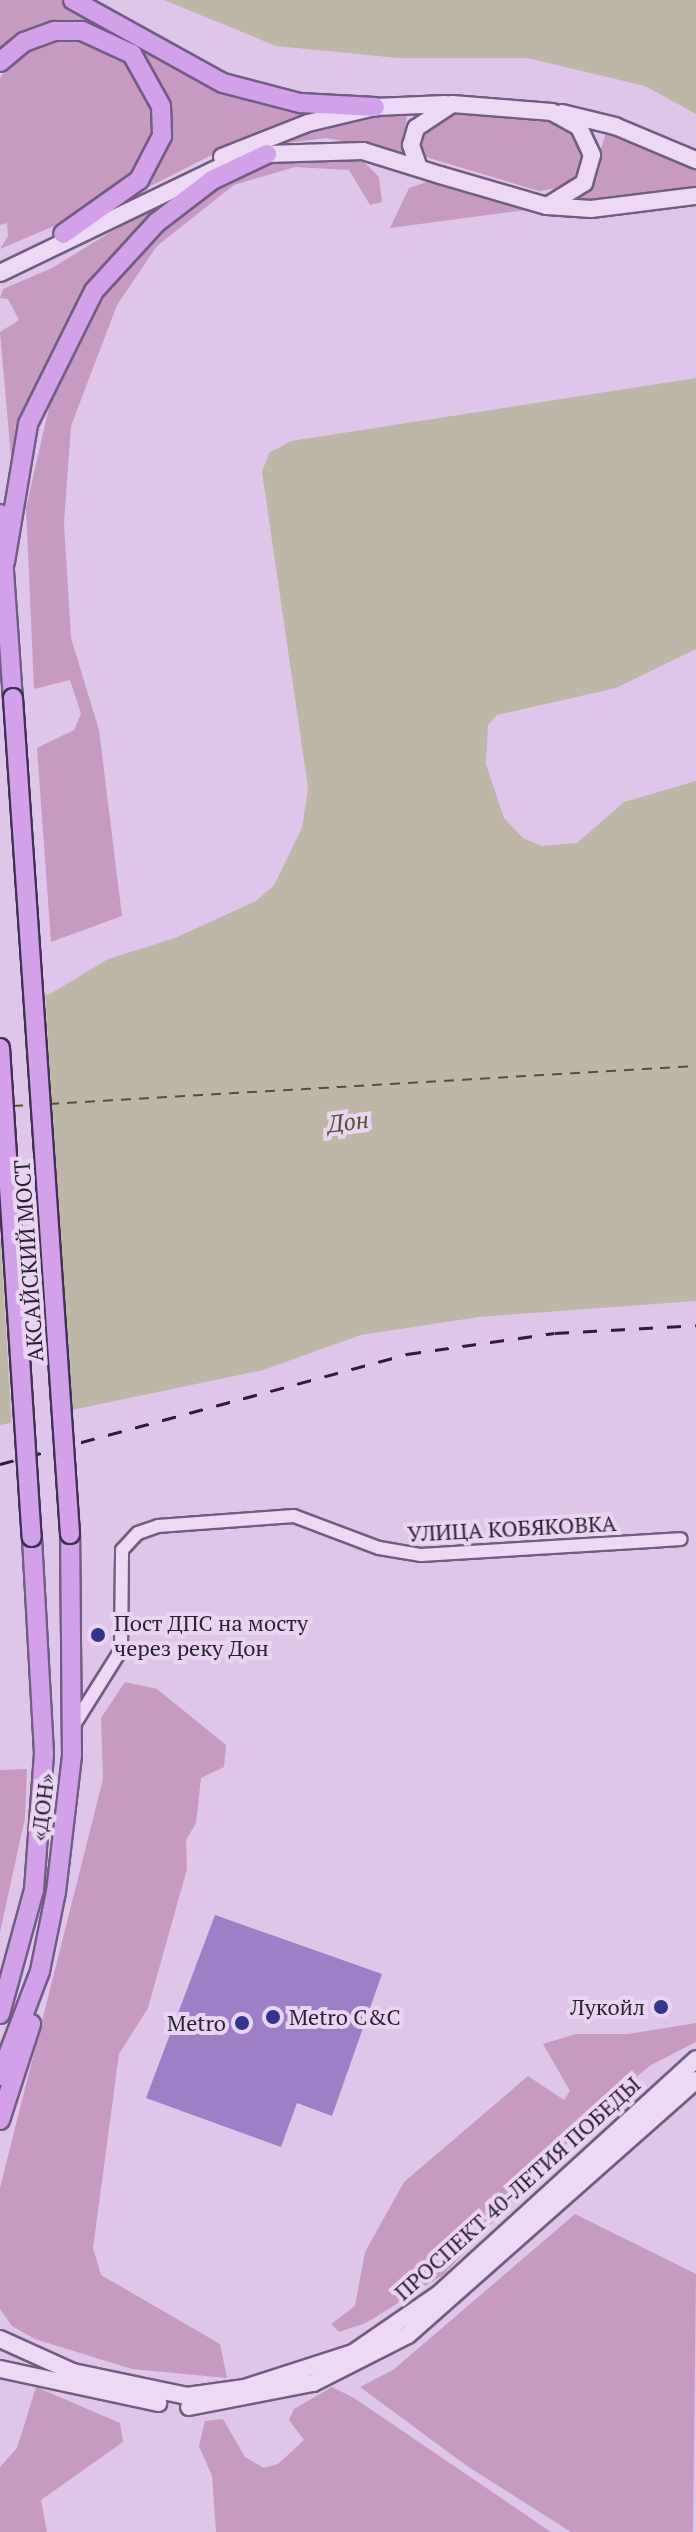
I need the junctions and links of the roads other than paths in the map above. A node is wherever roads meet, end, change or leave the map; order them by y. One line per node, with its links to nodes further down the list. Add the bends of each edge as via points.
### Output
1 (73, 0): 4 (main road, via 223,83 300,103)
2 (0, 62): 11 (main road, via 24,42 55,31 82,31 132,54 161,106 162,136 139,180)
3 (452, 104): 4 (main road); 5 (main road); 8 (main road, via 416,128 411,145)
4 (375, 107): 11 (main road, via 269,136)
5 (552, 112): 7 (main road, via 615,126); 10 (main road, via 579,127 592,155 584,183)
6 (267, 154): 8 (main road, via 363,151); 13 (main road, via 226,164); 15 (main road, via 180,204 94,291 28,424)
7 (696, 160)
8 (419, 168): 10 (main road)
9 (696, 196): 10 (main road, via 591,209)
10 (547, 206)
11 (63, 234): 12 (main road)
12 (0, 262)
13 (0, 273)
14 (0, 514): 15 (main road)
15 (5, 562): 17 (main road, АКСАЙСКИЙ МОСТ, bridge)
16 (0, 1048): 18 (main road, АКСАЙСКИЙ МОСТ, bridge)
17 (70, 1534): 20 (main road, «ДОН»)
18 (32, 1537): 21 (main road, «ДОН», via 44,1753 34,1890)
19 (681, 1539): 20 (street, УЛИЦА КОБЯКОВКА, via 421,1555 379,1548 294,1516 158,1526 138,1533 122,1550 121,1650)
20 (72, 1728): 22 (main road, «ДОН», via 56,1892)
21 (20, 1940): 23 (main road); 24 (main road, «ДОН»)
22 (40, 1971): 26 (main road, «ДОН»); 28 (main road, via 40,1992)
23 (0, 1992)
24 (0, 2014)
25 (696, 2059): 29 (main road, ПРОСПЕКТ 40-ЛЕТИЯ ПОБЕДЫ, via 439,2294 353,2353 310,2370 187,2396 73,2372)
26 (0, 2076)
27 (696, 2080): 30 (main road, ПРОСПЕКТ 40-ЛЕТИЯ ПОБЕДЫ, via 447,2306 359,2365 245,2401 185,2407)
28 (0, 2120)
29 (0, 2339)
30 (0, 2369)

